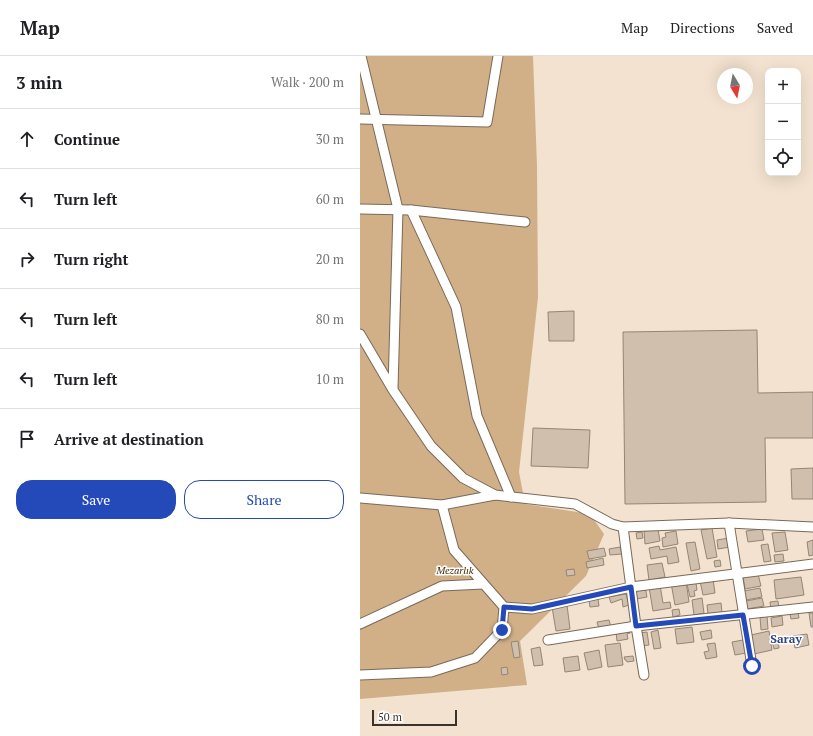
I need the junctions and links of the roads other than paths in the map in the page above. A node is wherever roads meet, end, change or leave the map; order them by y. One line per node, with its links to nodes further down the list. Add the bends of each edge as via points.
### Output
1 (361, 56): 4 (street)
2 (498, 56): 4 (street, via 488,122)
3 (360, 119): 4 (street)
4 (377, 119): 6 (street)
5 (360, 209): 6 (street)
6 (398, 209): 7 (street); 10 (street)
7 (411, 210): 8 (street); 12 (street, via 456,307 478,416)
8 (525, 222)
9 (360, 334): 10 (street)
10 (393, 390): 11 (street, via 430,446 463,478)
11 (495, 495): 12 (street); 14 (street)
12 (510, 497): 16 (street, via 575,504 612,524)
13 (360, 498): 14 (street)
14 (442, 505): 20 (street, via 454,550)
15 (729, 523): 16 (street); 17 (street); 19 (street)
16 (623, 527): 21 (street)
17 (813, 527)
18 (813, 564): 19 (street)
19 (738, 572): 21 (street); 24 (street)
20 (483, 584): 22 (street); 25 (street, via 442,586)
21 (631, 587): 22 (street, via 532,609); 26 (street)
22 (504, 607): 29 (street, via 502,630 474,658 431,672)
23 (813, 608): 24 (street)
24 (743, 615): 26 (street); 28 (street)
25 (360, 624)
26 (636, 626): 27 (street); 30 (street)
27 (548, 640)
28 (752, 666)
29 (360, 675)
30 (644, 675)

